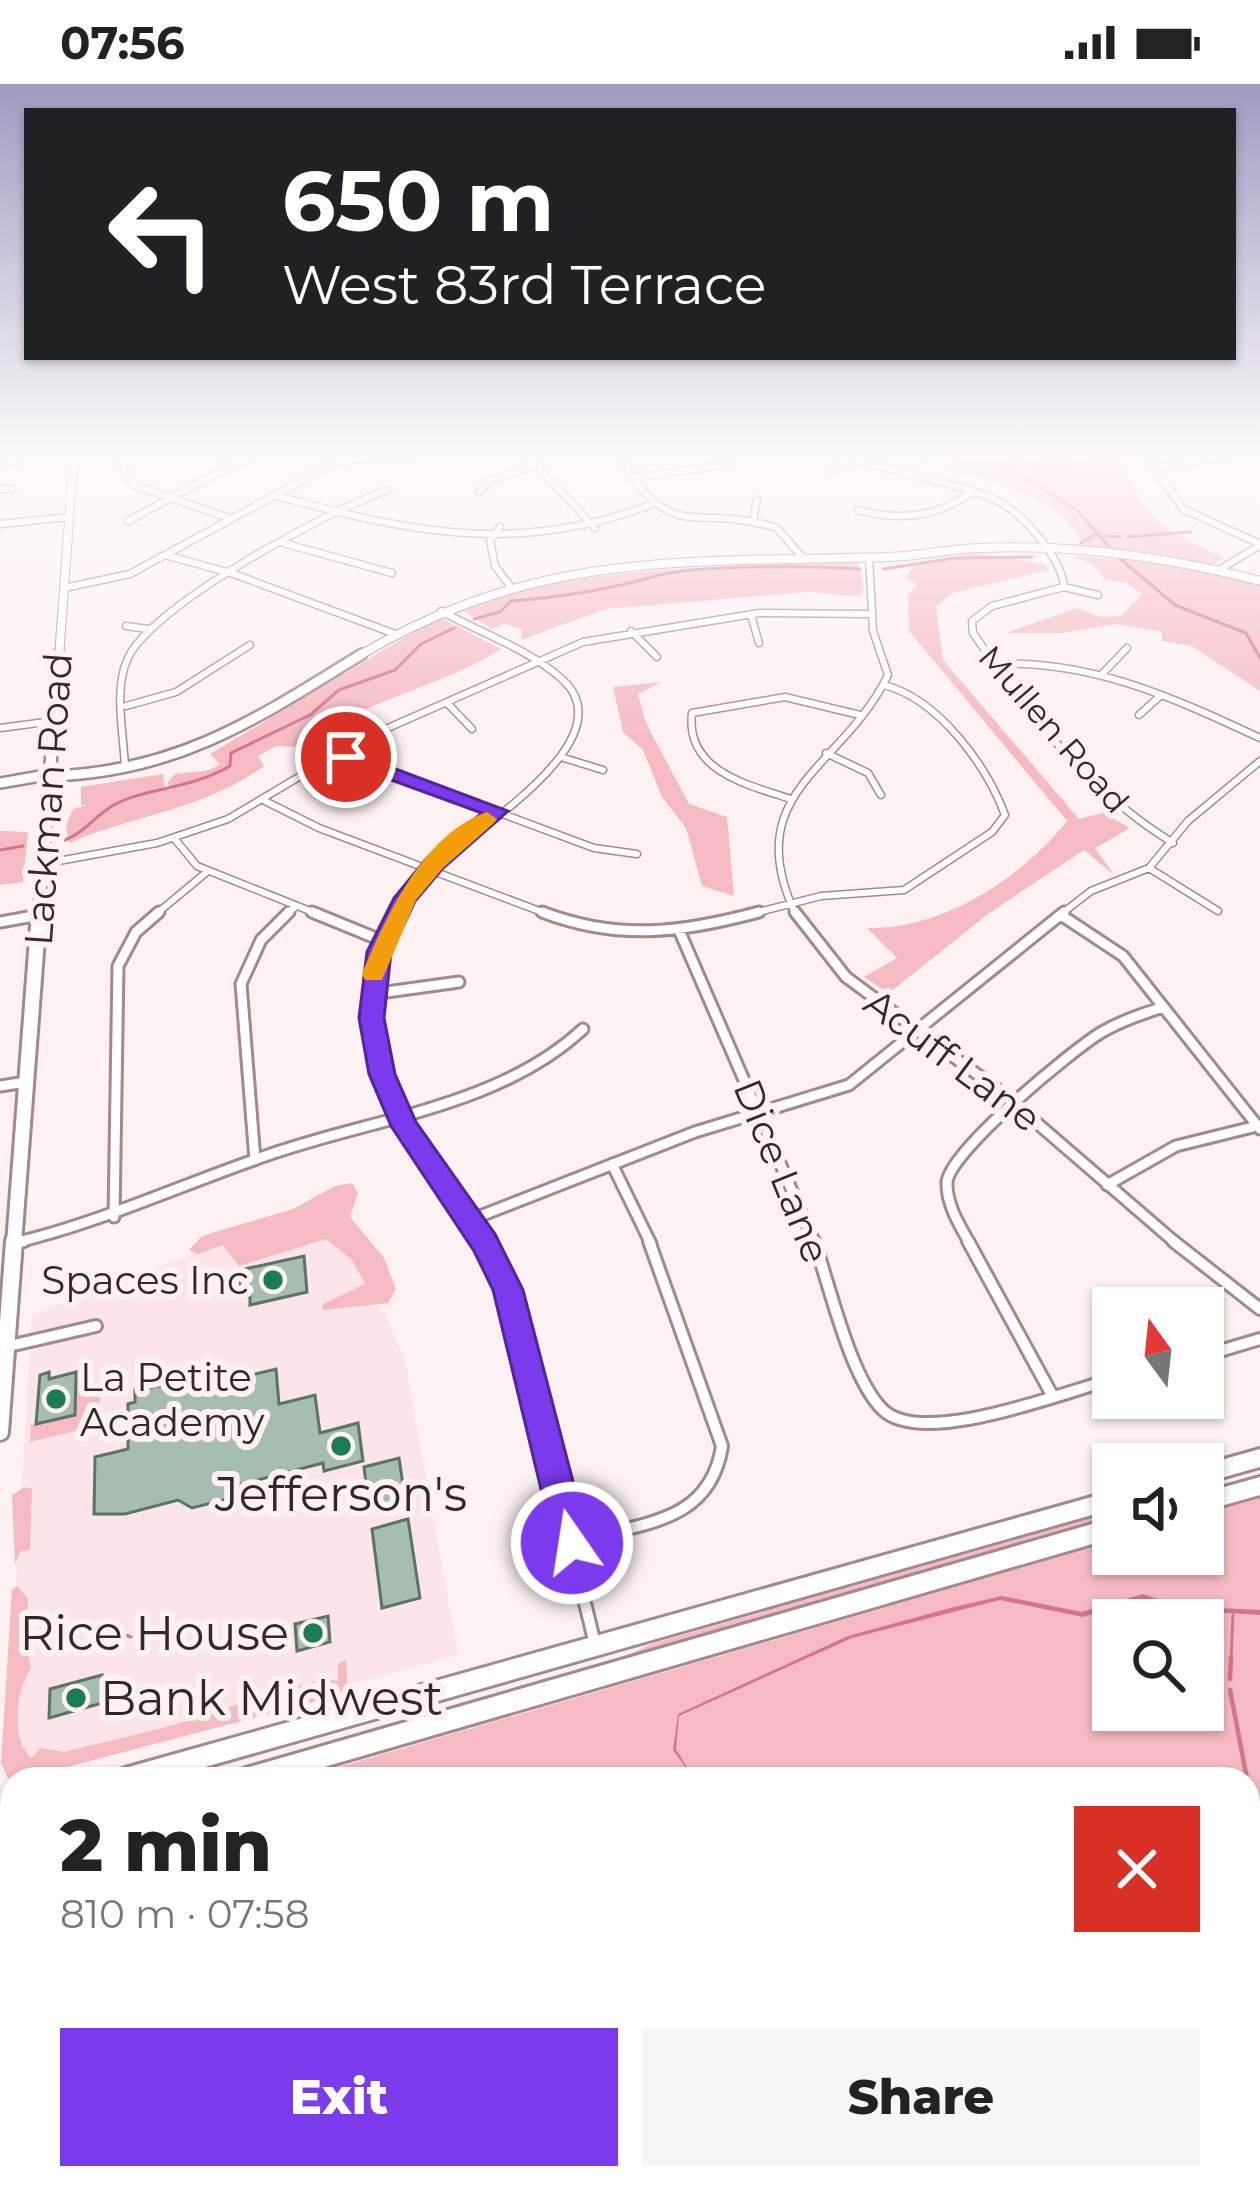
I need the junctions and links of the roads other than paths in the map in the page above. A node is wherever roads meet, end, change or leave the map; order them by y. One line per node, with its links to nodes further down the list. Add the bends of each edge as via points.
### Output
1 (67, 550): 20 (main road, Lackman Road)
2 (173, 550): 11 (street)
3 (272, 550): 16 (street)
4 (310, 550): 15 (street)
5 (492, 550): 18 (street)
6 (798, 550): 12 (street)
7 (1019, 550): 13 (street)
8 (1047, 550): 19 (street)
9 (1060, 550): 14 (street)
10 (1251, 550): 14 (street)
11 (165, 555): 16 (street); 20 (street, via 117,579)
12 (802, 557): 13 (street); 18 (street)
13 (869, 557): 23 (street)
14 (1219, 570): 17 (street)
15 (392, 573)
16 (234, 574): 26 (street); 28 (street)
17 (1260, 581)
18 (511, 586): 22 (street)
19 (1064, 587): 21 (street); 34 (street, Mullen Road, via 976,616 973,633)
20 (64, 588): 42 (main road, Lackman Road)
21 (1098, 595)
22 (441, 611): 28 (street); 33 (street)
23 (872, 614): 24 (street); 36 (street)
24 (751, 615): 27 (street); 29 (street)
25 (126, 626): 26 (street)
26 (148, 629): 39 (street, via 128,657)
27 (632, 631): 32 (street); 33 (street)
28 (395, 634): 50 (street, via 250,725)
29 (759, 643)
30 (250, 645): 39 (street, via 176,692)
31 (1127, 648): 35 (street)
32 (657, 657)
33 (534, 663): 38 (street); 48 (street, via 568,684 582,710)
34 (995, 664): 35 (street, via 1051,660); 59 (street, Mullen Road, via 1113,805)
35 (1103, 673): 37 (street)
36 (884, 685): 40 (street, Acuff Lane); 65 (street, via 932,712 1002,803 1001,823 914,886)
37 (1160, 696): 41 (street); 45 (street)
38 (449, 705): 44 (street); 46 (street)
39 (126, 706): 50 (street)
40 (860, 715): 47 (street, Acuff Lane); 55 (street, via 785,697 688,712 718,775)
41 (1139, 715)
42 (52, 721): 43 (street); 52 (main road, Lackman Road)
43 (0, 728)
44 (472, 729)
45 (1260, 738)
46 (339, 753): 56 (street); 57 (street)
47 (826, 753): 54 (street, via 868,773); 55 (street, Acuff Lane)
48 (564, 758): 51 (street); 57 (street)
49 (1260, 761): 59 (street)
50 (125, 765): 52 (street)
51 (603, 770)
52 (49, 776): 53 (street); 61 (main road, Lackman Road)
53 (0, 783)
54 (881, 795)
55 (791, 799): 65 (street, Acuff Lane, via 778,845)
56 (265, 801): 58 (street); 63 (street)
57 (498, 811): 60 (street, via 594,848); 63 (street)
58 (174, 838): 61 (street); 64 (street)
59 (1173, 843): 62 (street)
60 (637, 854)
61 (43, 863): 68 (main road, Lackman Road)
62 (1149, 868): 67 (street); 69 (street, via 1100,885)
63 (428, 870): 71 (street, via 592,930); 72 (street)
64 (208, 871): 66 (street); 87 (street, via 136,932 118,967)
65 (791, 904): 71 (street); 77 (street, Acuff Lane, via 826,959)
66 (295, 907): 72 (street); 84 (street, via 261,940 241,983)
67 (1217, 911)
68 (38, 915): 70 (street); 78 (main road, Lackman Road)
69 (1061, 915): 75 (street, via 1118,950); 77 (street)
70 (0, 922)
71 (680, 930): 81 (street, Dice Lane)
72 (383, 941): 74 (street)
73 (459, 982): 74 (street)
74 (372, 994): 82 (street, via 375,1045)
75 (1163, 1006): 80 (street, via 1096,1034); 83 (street)
76 (583, 1029): 82 (street, via 561,1052)
77 (919, 1029): 80 (street, Acuff Lane); 81 (street, via 849,1085)
78 (26, 1082): 79 (street); 89 (main road, Lackman Road)
79 (0, 1087)
80 (1017, 1105): 86 (street, Acuff Lane); 96 (street, via 960,1156 946,1189)
81 (759, 1110): 85 (street); 96 (street, Dice Lane, via 809,1223 863,1380 884,1411 925,1427)
82 (400, 1116): 84 (street); 88 (street)
83 (1259, 1127): 86 (street, via 1176,1146)
84 (255, 1160): 87 (street)
85 (611, 1164): 88 (street); 104 (street, via 664,1270 722,1463 693,1507)
86 (1107, 1185): 90 (street, Acuff Lane)
87 (114, 1217): 89 (street)
88 (470, 1220): 104 (street, via 519,1320)
89 (14, 1243): 93 (main road, Lackman Road)
90 (1260, 1310)
91 (96, 1326): 93 (street)
92 (1260, 1339): 94 (street)
93 (3, 1348): 97 (main road, Lackman Road)
94 (1224, 1350)
95 (1092, 1385): 96 (street)
96 (1052, 1395)
97 (0, 1432)
98 (1260, 1458): 99 (main road)
99 (1224, 1468)
100 (1260, 1486): 101 (main road)
101 (1224, 1496)
102 (1092, 1506): 105 (main road)
103 (1092, 1534): 107 (main road)
104 (572, 1543): 105 (street)
105 (596, 1648): 106 (main road)
106 (168, 1767)
107 (287, 1767)

